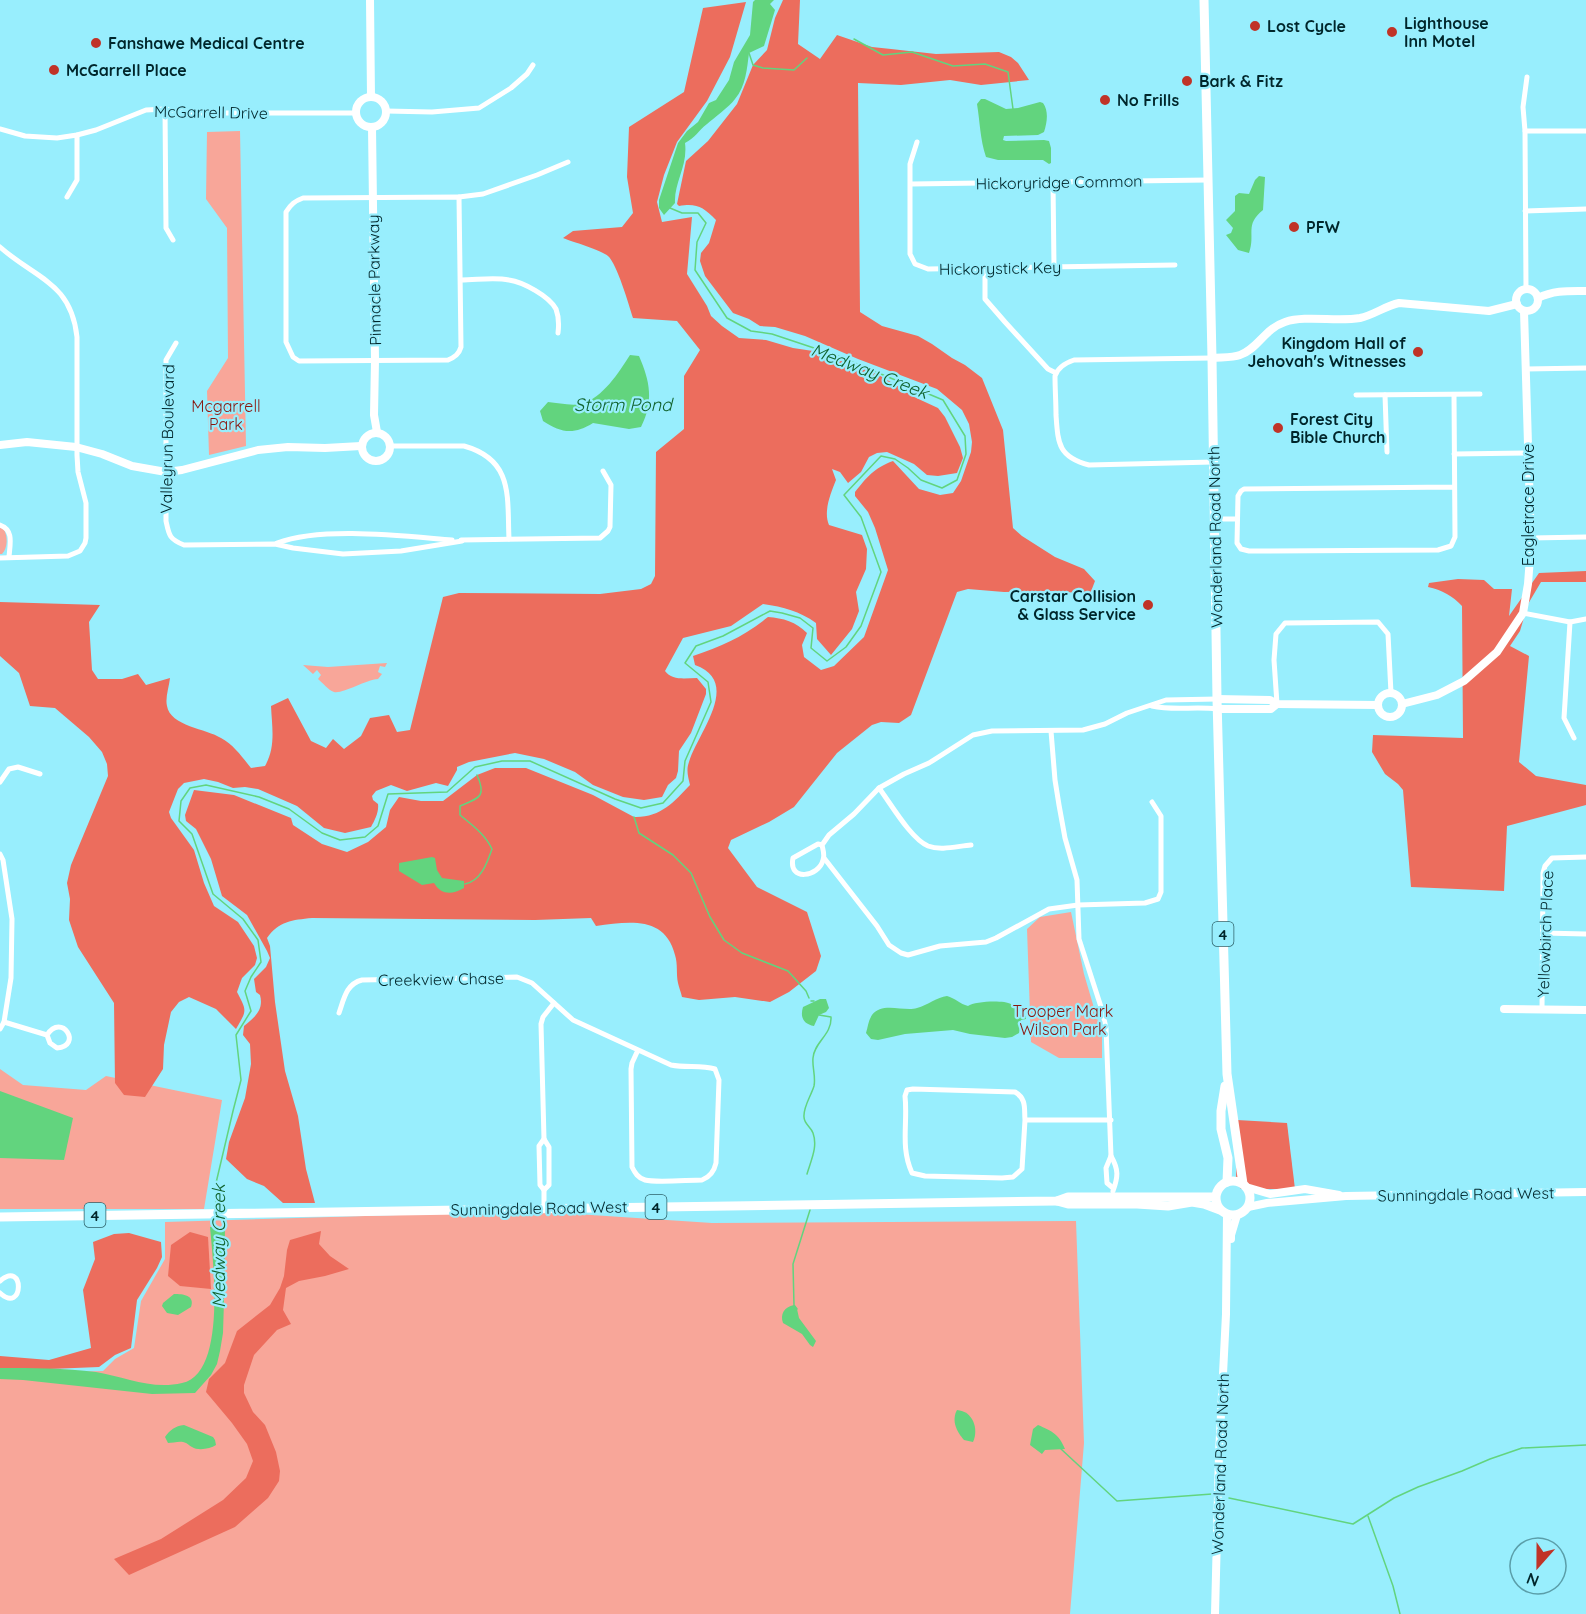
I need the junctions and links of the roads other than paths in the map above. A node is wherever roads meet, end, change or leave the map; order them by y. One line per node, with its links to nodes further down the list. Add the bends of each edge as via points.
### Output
1 (370, 0): 5 (street)
2 (1204, 0): 16 (main road, Wonderland Road North / 4)
3 (533, 65): 7 (street, via 511,88 479,108)
4 (1527, 77): 11 (street)
5 (371, 97): 7 (street, via 382,101); 8 (street, via 360,101)
6 (165, 109): 8 (street, McGarrell Drive, via 195,114); 13 (street, McGarrell Drive, via 146,111); 24 (street, via 166,228)
7 (386, 111): 9 (street, via 382,123)
8 (356, 113): 9 (street, via 362,124)
9 (372, 127): 21 (street, Pinnacle Parkway)
10 (0, 129): 13 (street, McGarrell Drive, via 41,138)
11 (1525, 131): 12 (street); 23 (street)
12 (1586, 131)
13 (77, 135): 19 (street, via 77,180)
14 (917, 142): 18 (street, Hickorystick Key, via 910,160)
15 (568, 162): 20 (street, via 483,194)
16 (1208, 180): 17 (street, Hickoryridge Common); 36 (main road, Wonderland Road North / 4)
17 (1053, 182): 18 (street, Hickoryridge Common); 27 (street)
18 (911, 184): 28 (street, Hickorystick Key, via 910,254 915,264 928,269)
19 (67, 196)
20 (459, 197): 21 (street); 29 (street)
21 (372, 198): 37 (street, Pinnacle Parkway); 37 (street, via 303,198 286,212 286,342 299,361)
22 (1586, 209): 23 (street)
23 (1525, 211): 30 (street)
24 (173, 240)
25 (0, 247): 49 (street, via 54,286 72,312 77,337)
26 (1175, 265): 27 (street, Hickorystick Key)
27 (1054, 267): 28 (street, Hickorystick Key)
28 (985, 268): 40 (street, via 985,299 1048,369)
29 (461, 280): 34 (street, via 508,280 529,288 547,298 556,309); 37 (street, via 461,347 454,358)
30 (1526, 289): 32 (street, via 1534,291); 33 (street, via 1516,297)
31 (1586, 291): 32 (street, via 1548,293)
32 (1538, 298): 33 (street, via 1536,307 1528,311)
33 (1520, 308): 36 (street, via 1489,310 1399,303 1358,318 1292,320 1269,330 1241,355); 39 (street, Eagletrace Drive)
34 (558, 333)
35 (176, 343): 55 (street, Valleyrun Boulevard, via 166,360)
36 (1212, 358): 40 (street, via 1074,360); 53 (main road, Wonderland Road North / 4)
37 (375, 360): 45 (street, Pinnacle Parkway)
38 (1586, 368): 39 (street)
39 (1526, 369): 51 (street, Eagletrace Drive)
40 (1056, 372): 53 (street, via 1058,441 1066,454 1078,462)
41 (1454, 394): 42 (street); 44 (street); 52 (street)
42 (1480, 394)
43 (1356, 395): 44 (street)
44 (1385, 395): 50 (street)
45 (377, 432): 47 (street, via 364,437); 48 (street, via 385,435)
46 (0, 445): 49 (street, via 27,442)
47 (361, 446): 48 (street, via 367,458 376,461 388,455); 55 (street, via 258,450)
48 (390, 446): 62 (street, via 464,446 489,458 506,486)
49 (76, 447): 55 (street, via 132,466); 65 (street, via 86,503 86,538 82,547 68,556)
50 (1387, 452)
51 (1528, 453): 52 (street); 61 (street, Eagletrace Drive)
52 (1454, 454): 56 (street)
53 (1213, 462): 57 (main road, Wonderland Road North / 4)
54 (603, 471): 62 (street, Valleyrun Boulevard, via 611,485 609,527 600,538)
55 (166, 472): 64 (street, Valleyrun Boulevard, via 166,521 169,536 175,541)
56 (1454, 487): 58 (street, via 1244,489 1238,496); 58 (street, via 1455,537 1451,546 1443,549 1249,551 1237,543)
57 (1214, 519): 58 (street); 71 (main road, Wonderland Road North / 4)
58 (1237, 519)
59 (0, 525): 65 (street, via 10,532)
60 (1586, 537): 61 (street)
61 (1531, 538): 67 (street, Eagletrace Drive)
62 (509, 539): 63 (street, Valleyrun Boulevard)
63 (462, 540): 64 (street, Valleyrun Boulevard, via 359,534 311,536); 64 (street, Valleyrun Boulevard, via 401,551 343,554)
64 (275, 544)
65 (9, 557): 66 (street)
66 (0, 558)
67 (1522, 613): 69 (street); 74 (street, Eagletrace Drive, via 1497,652 1464,681 1437,695)
68 (1586, 619): 69 (street)
69 (1570, 622): 77 (street, via 1564,718)
70 (1391, 693): 72 (street, via 1388,634 1378,622 1285,623 1276,634); 73 (street, via 1384,695); 74 (street, via 1399,697)
71 (1217, 704): 72 (street, via 1270,699); 75 (street, via 1207,708); 75 (street, via 1166,700); 99 (main road, Wonderland Road North / 4)
72 (1277, 704): 73 (street)
73 (1378, 705): 74 (street, via 1380,712 1390,717 1397,715)
74 (1402, 705)
75 (1150, 706): 76 (street, via 1083,730)
76 (1051, 731): 80 (street, via 992,731 973,735); 87 (street, via 1057,796 1077,880)
77 (1574, 738)
78 (40, 774): 79 (street, via 18,767 9,769)
79 (0, 782)
80 (879, 788): 82 (street, via 915,838 941,848); 83 (street)
81 (1152, 802): 87 (street, via 1161,816 1158,899 1145,903)
82 (971, 844)
83 (822, 845): 86 (street); 86 (street, via 803,851 792,864 795,870 810,874)
84 (0, 854): 95 (street, via 12,919 11,978)
85 (1586, 856): 88 (street, Yellowbirch Place, via 1552,858 1545,866)
86 (824, 858): 87 (street, via 890,945 908,955 940,945 986,942 1049,909)
87 (1078, 905): 101 (street, via 1079,939 1106,1028)
88 (1543, 933): 89 (street); 92 (street, Yellowbirch Place)
89 (1586, 934)
90 (554, 1003): 94 (street, Creekview Chase, via 532,983 517,977 362,980 349,987); 98 (street, Creekview Chase, via 573,1020); 102 (street, via 541,1024)
91 (1504, 1010): 92 (street)
92 (1542, 1010): 93 (street)
93 (1586, 1010)
94 (339, 1013)
95 (4, 1022): 96 (street); 97 (street)
96 (0, 1029)
97 (47, 1035): 97 (street, via 57,1048 68,1044 70,1037 63,1027 56,1027)
98 (638, 1050): 98 (street, Creekview Chase, via 672,1065 715,1069 719,1080 716,1163 707,1178 647,1180 634,1172 631,1070)
99 (1227, 1074): 104 (main road, Wonderland Road North / 4, via 1221,1111 1228,1158); 105 (main road, Wonderland Road North / 4)
100 (1025, 1120): 100 (street, via 1022,1169 1013,1177 925,1176 912,1173 908,1165 907,1090 1016,1092 1024,1100); 101 (street)
101 (1111, 1120): 103 (street)
102 (544, 1139): 106 (street, via 539,1146 540,1185); 106 (street, via 549,1147 549,1185)
103 (1112, 1156): 108 (street, via 1116,1166); 108 (street, via 1106,1168 1107,1183)
104 (1227, 1182): 105 (main road); 110 (main road)
105 (1244, 1186): 109 (street, Sunningdale Road West, via 1270,1194 1305,1189); 113 (main road, 4, via 1250,1194)
106 (544, 1190): 112 (street)
107 (1586, 1192): 109 (street, Sunningdale Road West)
108 (1113, 1193): 110 (main road, 4); 111 (main road, Sunningdale Road West / 4)
109 (1346, 1196): 113 (street, Sunningdale Road West)
110 (1215, 1197): 114 (main road, via 1217,1206)
111 (1057, 1201): 112 (main road, Sunningdale Road West / 4); 114 (main road, Sunningdale Road West / 4, via 1167,1206 1192,1202)
112 (544, 1208): 115 (main road, Sunningdale Road West / 4)
113 (1248, 1208): 114 (main road)
114 (1228, 1214): 118 (street, Wonderland Road North)
115 (0, 1217)
116 (0, 1281): 117 (street, via 12,1276 19,1288 10,1297)
117 (0, 1293)
118 (1215, 1614)

